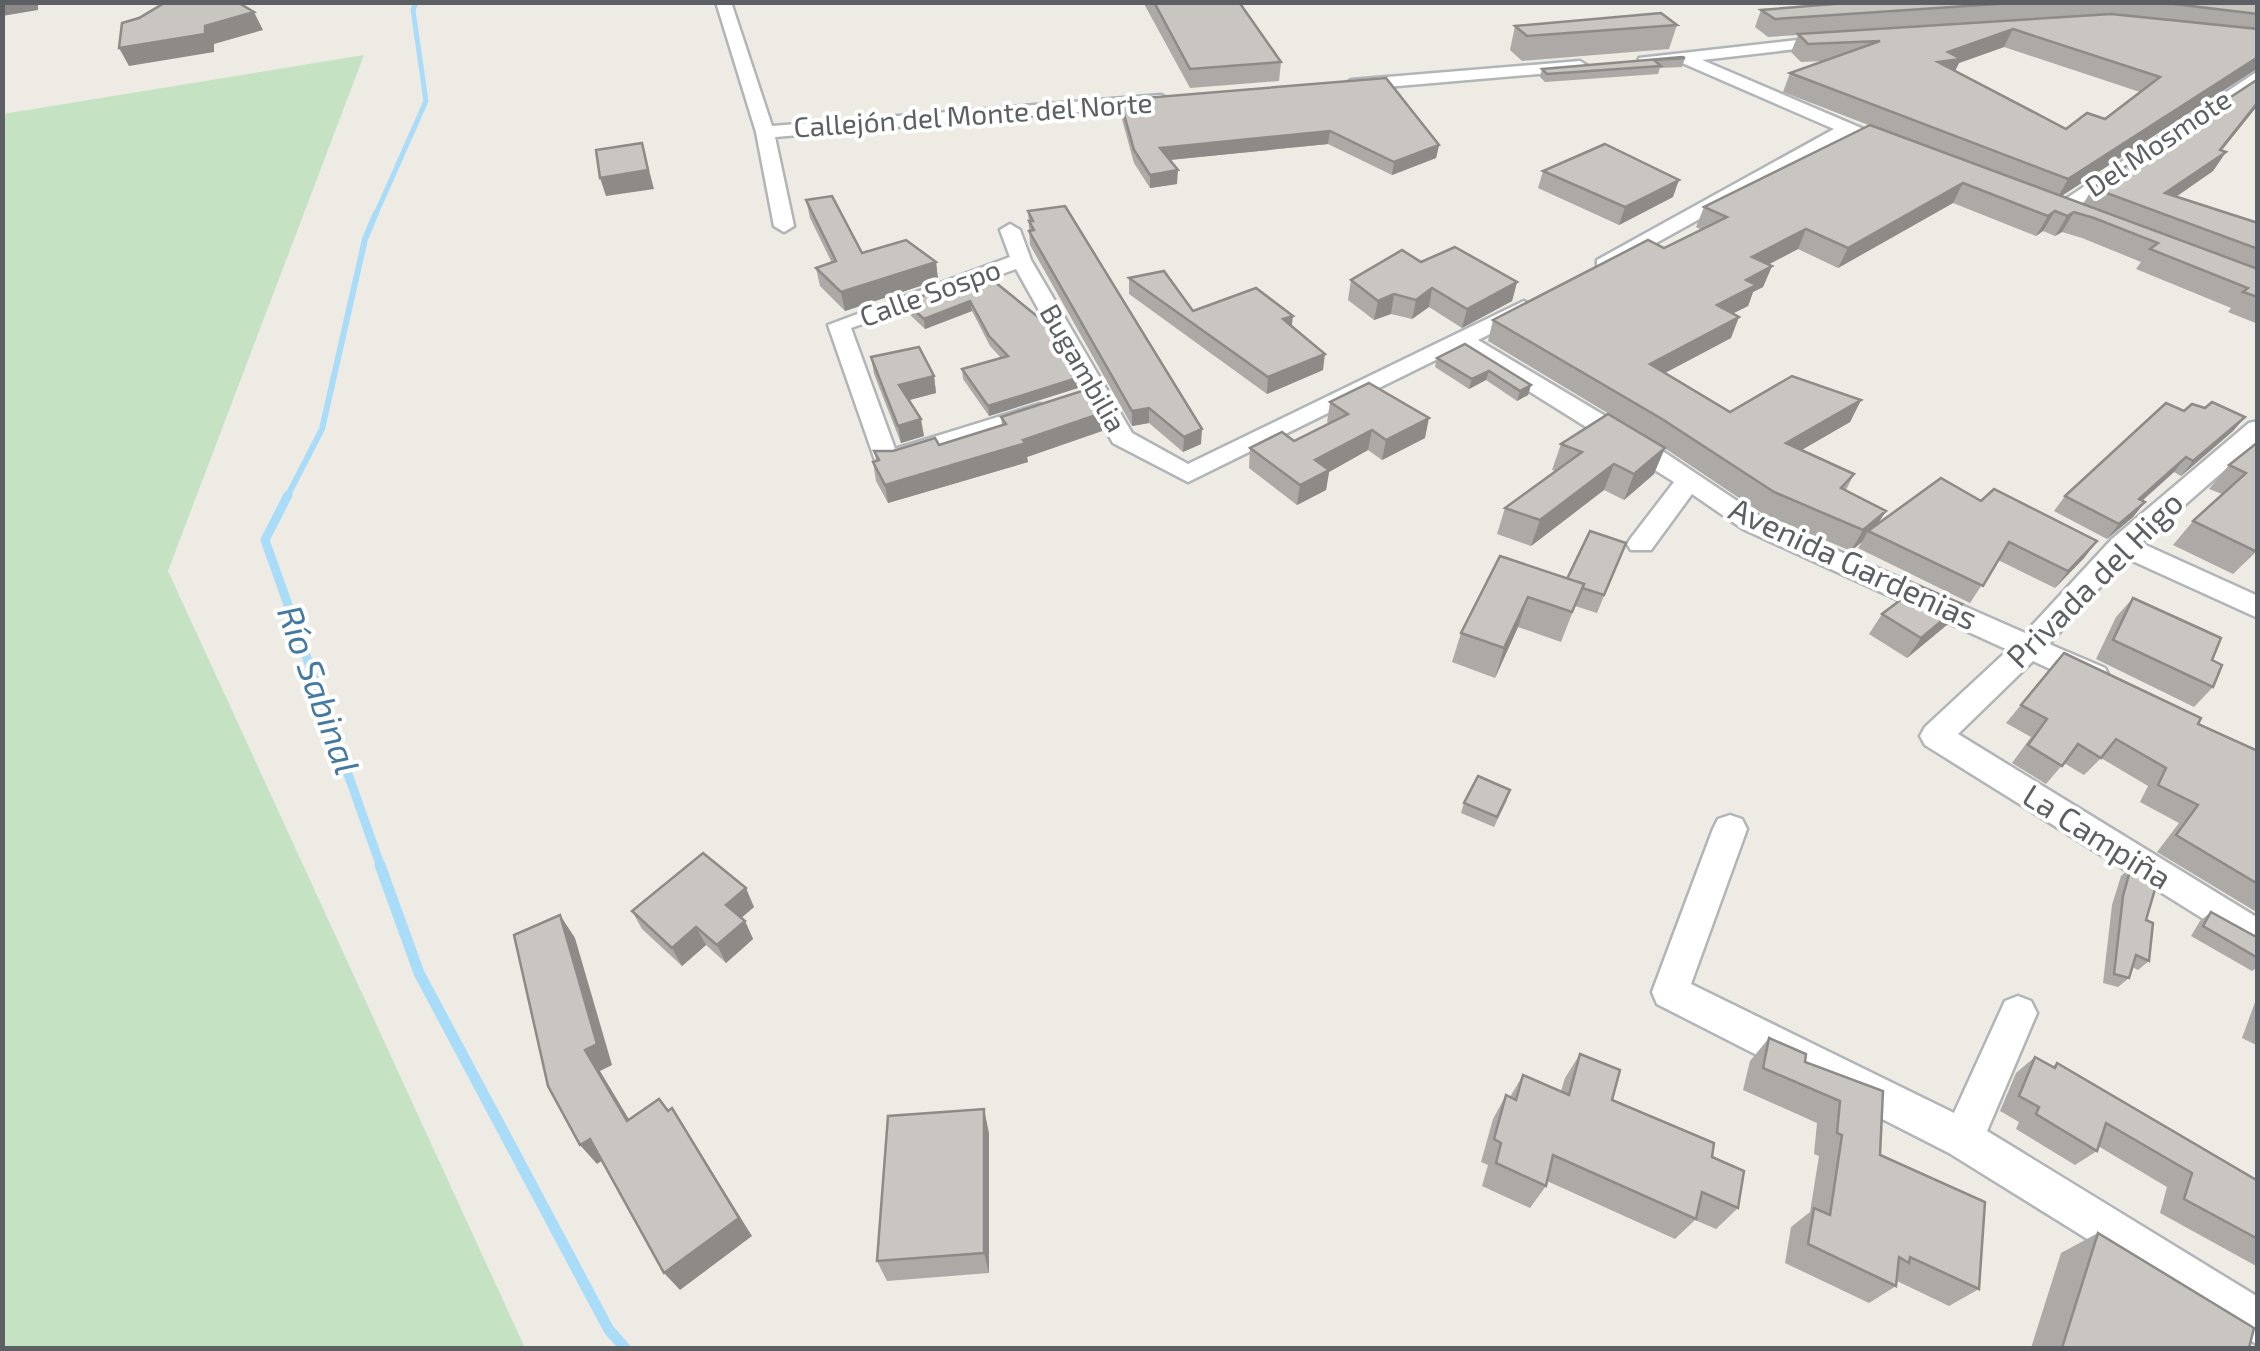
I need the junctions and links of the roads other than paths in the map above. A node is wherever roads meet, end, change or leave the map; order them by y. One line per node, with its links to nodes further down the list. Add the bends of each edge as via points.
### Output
1 (723, 2): 10 (street)
2 (1849, 40): 3 (street)
3 (1684, 58): 4 (street); 9 (street)
4 (1626, 62)
5 (1607, 64): 7 (street)
6 (2258, 76): 12 (street, Del Mosmote)
7 (1335, 86)
8 (1178, 99): 10 (street, Callejón del Monte del Norte)
9 (1848, 129): 11 (street); 16 (street)
10 (765, 132): 13 (street)
11 (1883, 142)
12 (2059, 210)
13 (784, 226)
14 (1010, 230): 15 (street, Bugambilia)
15 (1021, 260): 19 (street, Bugambilia); 19 (street, Calle Sospo, via 839,325 886,460)
16 (1586, 274)
17 (1552, 293): 18 (street)
18 (1464, 341): 19 (street, Bugambilia, via 1188,474 1122,438); 21 (street, Avenida Gardenias)
19 (1075, 400)
20 (2258, 428): 23 (street, Privada del Higo)
21 (1688, 482): 22 (street); 25 (street, Avenida Gardenias, via 1752,523)
22 (1642, 544)
23 (2109, 549): 24 (street); 25 (street, Privada del Higo)
24 (2258, 608)
25 (2031, 644): 26 (street, Avenida Gardenias); 27 (street, Privada del Higo)
26 (2119, 689)
27 (1936, 736): 29 (street, La Campiña)
28 (1730, 829): 31 (street, via 1670,992)
29 (2258, 937)
30 (2018, 1013): 31 (street)
31 (1963, 1138): 32 (street)
32 (2258, 1323)

